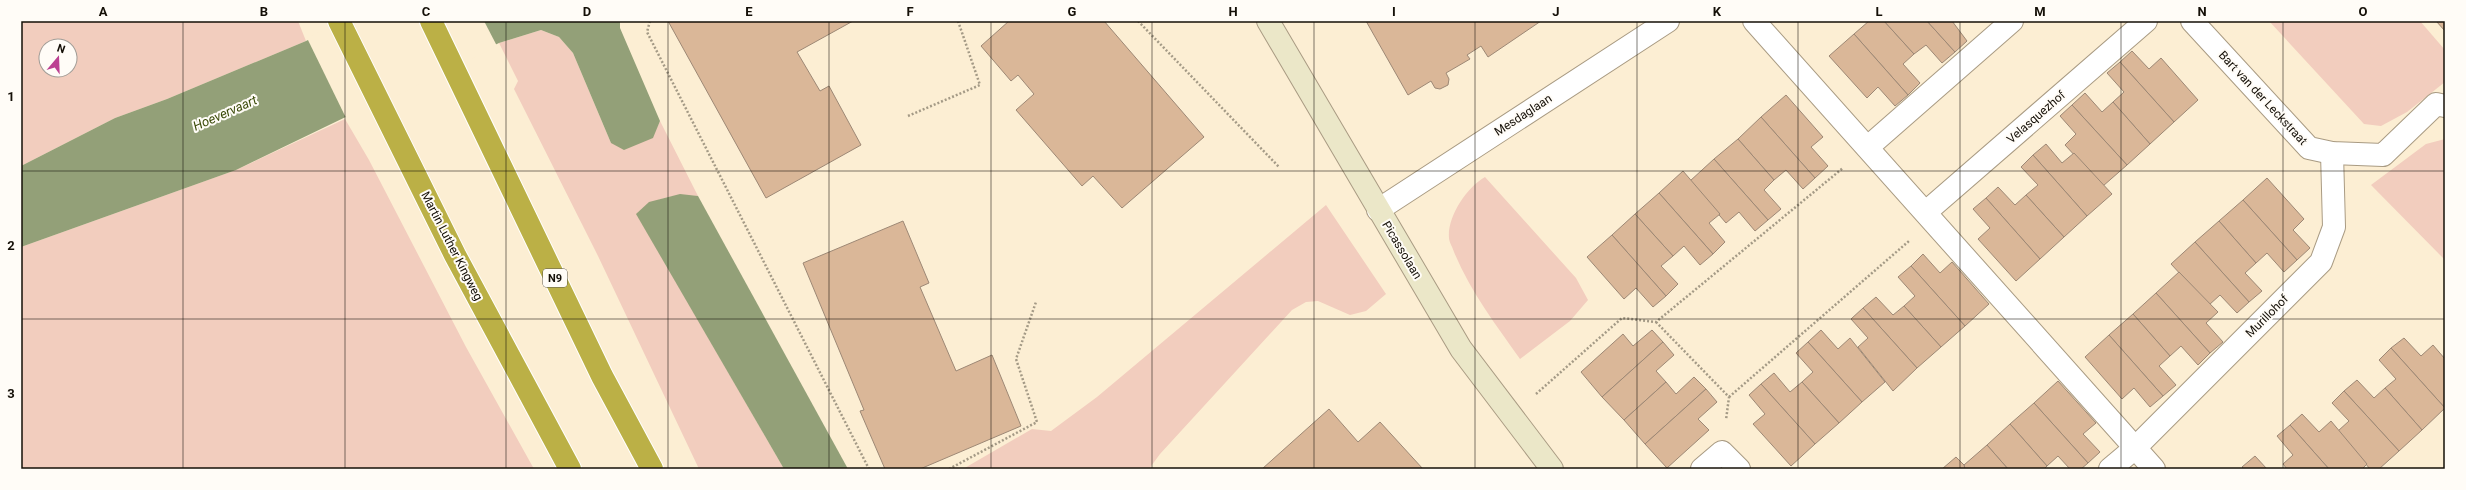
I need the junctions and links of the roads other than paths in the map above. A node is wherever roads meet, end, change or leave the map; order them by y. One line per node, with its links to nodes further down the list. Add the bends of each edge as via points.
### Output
1 (339, 21): 15 (highway, Martin Luther Kingweg, via 455,255)
2 (431, 21): 16 (highway, N9, via 602,376)
3 (1268, 21): 12 (street, Picassolaan)
4 (1668, 21): 12 (street, Mesdaglaan)
5 (1754, 21): 10 (street)
6 (2012, 21): 10 (street)
7 (2146, 21): 13 (street, Velasquezhof)
8 (2192, 21): 11 (street, Bart van der Leckstraat, via 2309,148)
9 (2445, 106): 11 (street, Bart van der Leckstraat, via 2436,104 2382,155)
10 (1868, 147): 13 (street)
11 (2332, 153): 14 (street, Murillohof, via 2334,227 2321,262)
12 (1378, 210): 17 (street, Picassolaan, via 1461,349)
13 (1929, 216): 14 (street)
14 (2135, 448): 20 (street, Murillohof); 21 (street)
15 (570, 469)
16 (652, 469)
17 (1552, 469)
18 (1702, 469): 19 (street, via 1722,452)
19 (1738, 469)
20 (2110, 469)
21 (2154, 469)

